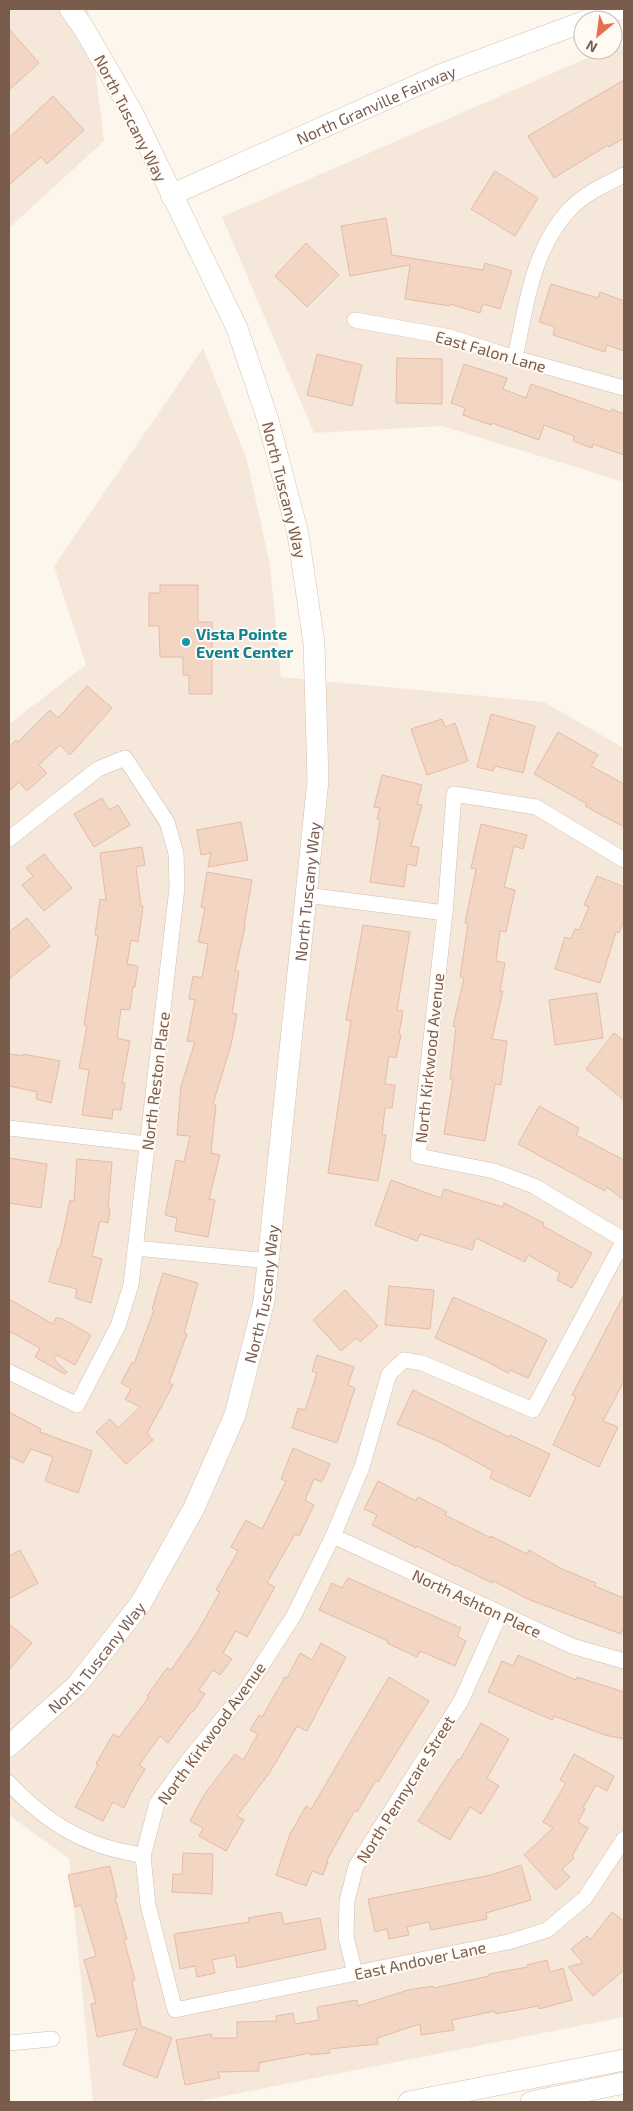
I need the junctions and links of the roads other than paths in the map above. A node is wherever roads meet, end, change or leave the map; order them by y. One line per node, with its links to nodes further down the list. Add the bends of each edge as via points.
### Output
1 (70, 9): 4 (street, North Tuscany Way, via 132,112)
2 (573, 26): 4 (street, North Granville Fairway, via 440,75)
3 (624, 174): 6 (street, via 570,209 548,240 534,271)
4 (171, 195): 10 (street, North Tuscany Way, via 237,328 268,420 298,534 314,642 318,772)
5 (355, 320): 6 (street, East Falon Lane, via 450,336)
6 (515, 358): 7 (street, East Falon Lane)
7 (624, 388)
8 (9, 839): 13 (street, North Reston Place, via 98,769 125,758 167,822 176,852 177,888)
9 (624, 860): 11 (street, North Kirkwood Avenue, via 536,807 454,794)
10 (306, 896): 11 (street); 15 (street, North Tuscany Way)
11 (445, 913): 17 (street, North Kirkwood Avenue, via 418,1156 494,1171 534,1186 624,1240 533,1410 422,1363 404,1360 389,1374 362,1467)
12 (9, 1128): 13 (street)
13 (148, 1144): 14 (street, North Reston Place)
14 (136, 1248): 15 (street); 16 (street, North Reston Place, via 132,1284 118,1326 76,1405)
15 (268, 1261): 20 (street, North Tuscany Way, via 264,1301 235,1414 194,1508 135,1610 77,1685)
16 (9, 1372)
17 (333, 1536): 18 (street, North Ashton Place); 23 (street, North Kirkwood Avenue, via 293,1617 245,1691 157,1803)
18 (500, 1614): 19 (street, North Ashton Place, via 572,1646); 24 (street, North Pennycare Street, via 461,1700 356,1866 347,1901 346,1937)
19 (624, 1661)
20 (9, 1746)
21 (9, 1783): 23 (street, via 28,1804 61,1827 97,1844)
22 (624, 1840): 24 (street, East Andover Lane, via 586,1898 547,1930 508,1942)
23 (142, 1856): 25 (street, North Kirkwood Avenue, via 148,1905)
24 (355, 1973): 25 (street, East Andover Lane)
25 (175, 2010)
26 (52, 2039): 27 (street)
27 (9, 2043)
28 (624, 2060): 30 (street)
29 (624, 2083): 31 (street)
30 (409, 2102)
31 (531, 2102)

